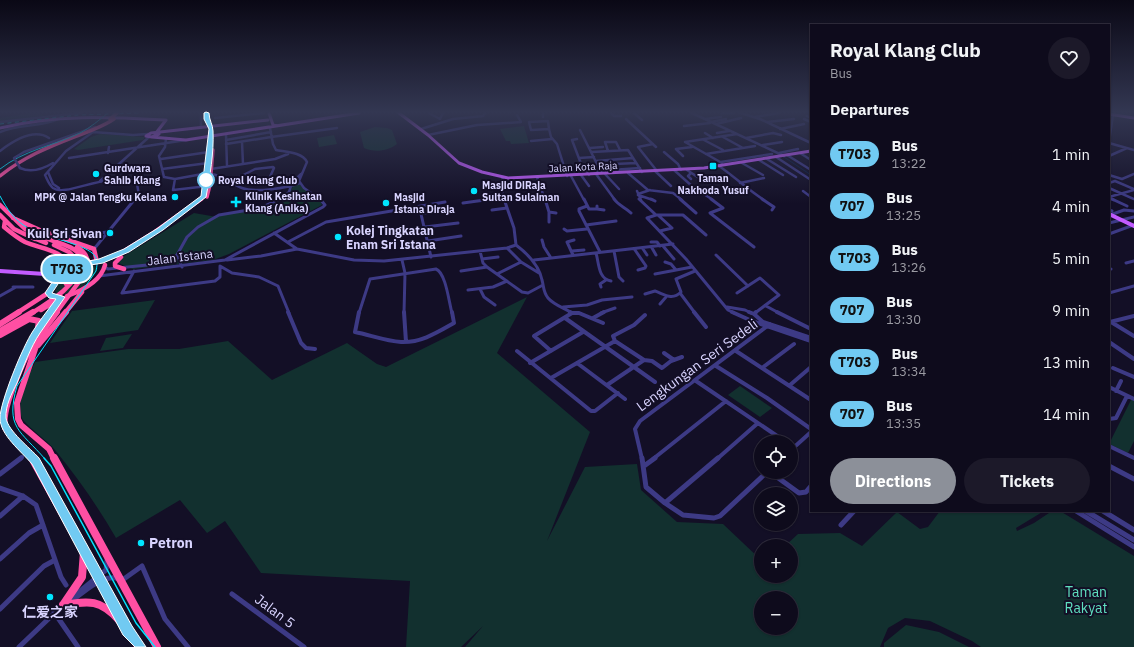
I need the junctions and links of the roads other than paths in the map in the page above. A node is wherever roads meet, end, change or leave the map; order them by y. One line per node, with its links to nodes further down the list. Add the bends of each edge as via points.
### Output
1 (12, 143): 41 (street)
2 (46, 143): 80 (street, bridge, via 14,158 20,168)
3 (54, 143): 102 (highway, via 21,159)
4 (59, 143): 87 (highway, via 30,153)
5 (78, 143): 70 (street)
6 (141, 143): 34 (street)
7 (170, 143): 25 (street)
8 (211, 143): 47 (highway)
9 (212, 143): 93 (highway)
10 (232, 143): 26 (street)
11 (242, 143): 74 (street)
12 (273, 143): 50 (street, via 276,150)
13 (437, 143): 104 (main road, Jalan Kota Raja, via 459,163)
14 (556, 143): 103 (street)
15 (573, 143): 61 (street)
16 (587, 143): 35 (street)
17 (605, 143): 42 (street)
18 (617, 143): 39 (street)
19 (687, 143): 33 (street)
20 (710, 143): 43 (street)
21 (734, 143): 36 (street)
22 (756, 143): 29 (street)
23 (776, 143): 29 (street)
24 (1110, 143): 37 (street)
25 (166, 144): 34 (street); 63 (street, via 159,156)
26 (226, 144): 77 (street)
27 (653, 144): 32 (street); 89 (street, via 638,147)
28 (755, 146): 36 (street)
29 (762, 146): 51 (street)
30 (109, 147): 46 (street)
31 (603, 147): 35 (street)
32 (656, 147)
33 (692, 147): 52 (street); 55 (street, via 676,149)
34 (136, 148): 46 (street); 111 (street)
35 (590, 148): 48 (street)
36 (743, 148): 43 (street)
37 (1127, 148): 40 (street); 57 (street)
38 (86, 150): 54 (street)
39 (620, 150): 42 (street); 62 (street, via 628,150)
40 (1134, 150)
41 (0, 151)
42 (608, 151): 48 (street)
43 (724, 151): 52 (street)
44 (799, 151): 45 (main road, Jalan Kota Raja); 51 (street); 56 (main road, Jalan Kota Raja); 65 (street)
45 (810, 151)
46 (108, 152): 54 (street)
47 (209, 152): 63 (street); 71 (highway)
48 (592, 152): 58 (street)
49 (664, 152): 85 (street)
50 (289, 153): 74 (street, via 275,159); 96 (street, via 300,154 306,158 307,162)
51 (778, 153): 56 (street)
52 (706, 154): 69 (street)
53 (772, 154): 69 (street)
54 (84, 156): 60 (street)
55 (683, 156)
56 (786, 156): 59 (main road, Jalan Kota Raja); 82 (street)
57 (1110, 156)
58 (594, 157): 61 (street); 68 (street)
59 (776, 157): 64 (main road, Jalan Kota Raja); 110 (street)
60 (69, 158)
61 (579, 158): 94 (street, via 583,169)
62 (634, 158): 66 (street); 72 (street)
63 (161, 159): 83 (street)
64 (767, 159): 67 (main road, Jalan Kota Raja); 105 (street)
65 (810, 159)
66 (613, 160): 68 (street); 75 (street)
67 (758, 160): 73 (main road, Jalan Kota Raja); 100 (street)
68 (596, 161): 90 (street, via 599,168)
69 (721, 162): 76 (street)
70 (53, 163): 80 (street); 88 (street)
71 (208, 163): 83 (street); 93 (highway)
72 (636, 163): 75 (street); 79 (street)
73 (742, 163): 76 (main road, Jalan Kota Raja); 114 (street, via 763,177)
74 (243, 164): 77 (street)
75 (615, 164): 81 (street)
76 (725, 165): 78 (main road, Jalan Kota Raja)
77 (227, 166): 93 (street)
78 (719, 166): 86 (main road, Jalan Kota Raja); 114 (street)
79 (640, 168): 81 (street); 91 (street)
80 (40, 169): 88 (street, via 47,168)
81 (618, 169): 90 (street)
82 (810, 169)
83 (162, 170): 107 (street, via 165,178)
84 (674, 170): 85 (main road, Jalan Kota Raja); 89 (main road, Jalan Kota Raja); 181 (street, via 721,206 720,210 710,213)
85 (681, 170): 86 (main road, Jalan Kota Raja)
86 (687, 170): 92 (street)
87 (0, 171)
88 (49, 171): 111 (street, via 45,175 54,188 78,188)
89 (656, 171): 91 (main road, Jalan Kota Raja); 120 (street)
90 (597, 172): 94 (main road, Jalan Kota Raja); 97 (main road, Jalan Kota Raja); 147 (street, via 615,203)
91 (642, 172): 95 (main road, Jalan Kota Raja)
92 (691, 172): 109 (street, via 688,176); 117 (street)
93 (210, 173): 107 (street); 112 (street); 118 (highway)
94 (588, 173): 99 (main road, Jalan Kota Raja)
95 (628, 173): 97 (main road, Jalan Kota Raja); 124 (street)
96 (301, 174): 113 (street); 116 (street, Jalan Istana)
97 (605, 174): 122 (street)
98 (1134, 174): 101 (street, via 1122,179)
99 (581, 175): 103 (main road, Jalan Kota Raja); 119 (street)
100 (784, 175)
101 (1110, 175)
102 (0, 176)
103 (569, 176): 106 (main road, Jalan Kota Raja); 137 (street)
104 (503, 177): 106 (main road, Jalan Kota Raja); 129 (street, via 501,183)
105 (796, 177)
106 (537, 178): 145 (street)
107 (175, 179): 118 (street, via 173,190)
108 (269, 179): 112 (street, via 274,167 256,169)
109 (691, 179)
110 (810, 179)
111 (99, 182): 166 (street, via 125,178 133,181 138,187 139,195)
112 (230, 182): 116 (street, via 248,189)
113 (299, 182): 116 (street); 167 (street, Jalan Istana, via 325,205)
114 (740, 183): 143 (street, via 774,207)
115 (1110, 183): 123 (street, via 1115,181)
116 (291, 184): 196 (street, Jalan Istana, via 289,192 279,200 260,208 219,215 198,227 187,237)
117 (713, 185)
118 (208, 186): 197 (highway, via 200,201); 198 (highway, via 204,201)
119 (589, 186)
120 (671, 186)
121 (1110, 188): 127 (street)
122 (619, 189)
123 (1134, 189): 127 (street)
124 (650, 190): 126 (street); 148 (street, via 671,192)
125 (803, 191): 128 (street)
126 (638, 193): 133 (street); 151 (street, via 639,199)
127 (1122, 194): 130 (street); 132 (street)
128 (810, 196)
129 (504, 198): 135 (street); 140 (street)
130 (1110, 198)
131 (1110, 198): 138 (street)
132 (1134, 199)
133 (655, 201)
134 (445, 202): 176 (street, via 326,222)
135 (463, 203)
136 (0, 205): 153 (highway)
137 (587, 206): 142 (street, via 590,209 597,207); 160 (street, via 579,209)
138 (1127, 206)
139 (447, 208): 162 (street, via 421,214)
140 (507, 208): 141 (street); 179 (street)
141 (492, 210)
142 (604, 210)
143 (772, 210)
144 (1134, 211): 149 (street)
145 (549, 212): 146 (street); 157 (street)
146 (556, 213)
147 (630, 213)
148 (696, 213)
149 (1111, 213): 154 (main road)
150 (0, 215): 155 (highway)
151 (658, 215): 165 (street, via 647,219); 165 (street, via 672,228); 170 (street, via 683,215)
152 (1134, 217): 154 (street)
153 (13, 218): 169 (highway); 172 (highway, via 28,232)
154 (1122, 219): 159 (street); 161 (main road)
155 (5, 221): 217 (highway, via 4,227 14,236 61,256 68,263); 269 (highway, bridge, via 14,229 72,253 78,262 76,273 53,295)
156 (616, 221): 160 (street)
157 (549, 222)
158 (458, 223): 162 (street)
159 (1110, 223)
160 (586, 225): 164 (street)
161 (1134, 226): 168 (street)
162 (425, 227): 175 (street)
163 (564, 229): 164 (street)
164 (587, 229): 191 (street)
165 (660, 231): 178 (street)
166 (107, 232): 169 (street, via 68,237); 190 (street)
167 (274, 233): 176 (street); 204 (street, Jalan Istana)
168 (1110, 234)
169 (53, 235): 190 (highway)
170 (706, 235)
171 (461, 236): 175 (street)
172 (42, 237): 273 (highway, bridge, via 79,252 84,260 82,271 62,292); 284 (highway, bridge, via 81,249 90,260 87,271 45,328)
173 (542, 240): 201 (street)
174 (574, 240): 192 (street, via 567,242)
175 (428, 241): 199 (street)
176 (288, 242): 184 (street)
177 (651, 242): 180 (street, via 657,242)
178 (673, 244): 180 (street); 216 (street)
179 (516, 245): 182 (street); 206 (street)
180 (661, 246): 183 (street); 203 (street)
181 (754, 247)
182 (507, 248): 188 (street); 209 (street)
183 (652, 248): 185 (street); 194 (street)
184 (297, 249): 204 (street); 205 (street, via 354,260)
185 (643, 249): 187 (street); 193 (street)
186 (584, 250): 192 (street)
187 (635, 250): 189 (street); 219 (street, via 646,266)
188 (480, 251): 199 (street); 202 (street)
189 (614, 251): 191 (street); 234 (street, via 619,277)
190 (94, 252): 197 (highway, via 101,256); 212 (highway)
191 (598, 252): 192 (street); 231 (street, via 602,277)
192 (572, 253): 201 (street)
193 (647, 255)
194 (656, 255)
195 (716, 255): 236 (street)
196 (177, 256): 214 (street); 218 (street, Jalan Istana, via 157,264)
197 (113, 257): 212 (highway)
198 (121, 257): 212 (highway); 218 (highway, via 115,266)
199 (431, 257): 205 (street)
200 (498, 257): 202 (street)
201 (549, 257): 206 (street)
202 (482, 259): 215 (street)
203 (674, 259)
204 (225, 260): 208 (street, Jalan Istana)
205 (402, 260): 225 (street)
206 (534, 260): 226 (street)
207 (1134, 261): 211 (street)
208 (220, 262): 213 (street); 214 (street, Jalan Istana)
209 (521, 262): 226 (street); 227 (street)
210 (665, 262): 220 (street)
211 (1126, 263)
212 (102, 264): 217 (highway, via 76,265); 218 (street, Jalan Istana, via 111,270); 230 (highway)
213 (220, 266): 222 (street, via 220,277 215,281 122,293); 288 (street, via 232,273 259,277 278,286 302,343 306,348)
214 (182, 267): 222 (street, Jalan Istana)
215 (487, 267): 223 (street); 227 (street)
216 (692, 267): 220 (street); 224 (street)
217 (68, 268): 229 (highway)
218 (124, 269)
219 (638, 270)
220 (676, 270): 228 (street)
221 (0, 271): 229 (main road)
222 (134, 271): 230 (street, Jalan Istana)
223 (461, 271)
224 (695, 271): 244 (street, via 676,279); 254 (street)
225 (405, 273): 281 (street); 281 (street, via 439,270 444,278 454,323 431,335); 281 (street, via 370,279 354,330 358,333)
226 (539, 273): 235 (street)
227 (497, 274): 232 (street)
228 (655, 274)
229 (60, 275): 243 (highway)
230 (99, 276): 241 (highway)
231 (606, 280): 233 (street); 238 (street, via 600,284)
232 (507, 281): 235 (street, via 525,293); 240 (street)
233 (612, 281)
234 (623, 281)
235 (543, 285): 257 (street, via 546,296)
236 (748, 286): 245 (street); 255 (street, via 760,278 779,295)
237 (33, 287): 248 (street, via 15,287)
238 (601, 287)
239 (1134, 287): 246 (street)
240 (480, 289): 242 (street); 253 (street, via 484,297)
241 (83, 290): 249 (highway); 284 (highway)
242 (468, 290)
243 (48, 293): 249 (highway); 256 (highway)
244 (680, 293): 251 (street); 271 (street)
245 (737, 293)
246 (1110, 293)
247 (645, 294): 251 (street, via 657,291)
248 (0, 296)
249 (61, 297): 259 (highway); 275 (highway)
250 (632, 297): 257 (street)
251 (666, 297): 252 (street)
252 (660, 304)
253 (496, 305)
254 (724, 306): 261 (street); 270 (street, via 745,319)
255 (766, 306): 261 (street); 272 (street)
256 (28, 308): 259 (highway, via 43,300 48,301); 266 (highway)
257 (562, 308): 260 (street)
258 (615, 308): 265 (street)
259 (40, 310): 276 (highway)
260 (572, 313): 264 (street); 265 (street)
261 (754, 314): 270 (street)
262 (645, 315): 279 (street, via 634,325 613,336)
263 (1134, 316): 267 (street)
264 (565, 318): 274 (street); 290 (street, via 534,336)
265 (593, 318): 268 (street)
266 (3, 320): 269 (highway)
267 (1110, 322): 277 (street)
268 (603, 323)
269 (0, 325)
270 (769, 325): 278 (street); 280 (street); 291 (street, Lengkungan Seri Sedeli)
271 (706, 327)
272 (810, 329)
273 (0, 331)
274 (583, 332): 285 (street); 290 (street)
275 (36, 333): 276 (highway, via 40,323 39,320 33,319); 348 (highway, via 5,400 2,418 7,432 35,461)
276 (0, 335)
277 (1134, 336)
278 (810, 338)
279 (615, 341): 285 (street); 295 (street)
280 (810, 341)
281 (406, 342)
282 (1110, 343): 287 (street)
283 (794, 344): 301 (street)
284 (37, 346): 349 (highway, via 17,403 18,419 21,425 49,449)
285 (604, 347): 298 (street); 300 (street)
286 (1110, 347): 287 (street)
287 (1116, 347): 294 (street)
288 (315, 349)
289 (516, 351): 297 (street)
290 (551, 351): 297 (street)
291 (736, 351): 299 (street, Lengkungan Seri Sedeli); 301 (street)
292 (664, 353): 296 (street)
293 (682, 357): 296 (street)
294 (1134, 359)
295 (644, 360): 296 (street, via 652,361 662,368); 300 (street)
296 (674, 360)
297 (530, 362): 305 (street)
298 (577, 363): 305 (street); 309 (street)
299 (716, 366): 306 (street, Lengkungan Seri Sedeli); 321 (street)
300 (633, 367): 308 (street); 309 (street)
301 (762, 368): 310 (street)
302 (1113, 368): 304 (street)
303 (810, 369): 310 (street)
304 (1134, 377)
305 (551, 378): 313 (street, via 591,411 595,411)
306 (696, 381): 318 (street); 328 (street, Lengkungan Seri Sedeli, via 636,425)
307 (1121, 381): 312 (street)
308 (655, 382)
309 (607, 385): 313 (street)
310 (790, 385): 316 (street)
311 (1110, 388): 312 (street)
312 (1116, 390): 314 (street)
313 (618, 393): 315 (street)
314 (1127, 396): 317 (street); 319 (street, via 1116,418)
315 (625, 398)
316 (810, 399)
317 (1134, 399)
318 (726, 401): 320 (street); 328 (street)
319 (1110, 419)
320 (758, 423): 323 (street); 337 (street)
321 (810, 429)
322 (810, 431): 324 (street)
323 (776, 435)
324 (798, 442)
325 (1110, 446): 327 (street)
326 (22, 457): 330 (street)
327 (1134, 458)
328 (644, 466): 337 (street, Lengkungan Seri Sedeli, via 646,487)
329 (1110, 467): 333 (street)
330 (0, 474)
331 (761, 479): 337 (street, Lengkungan Seri Sedeli, via 720,516 714,518 683,515)
332 (779, 479): 334 (street, via 799,493 806,492)
333 (1134, 479)
334 (810, 487)
335 (0, 488): 336 (street)
336 (23, 496): 342 (street); 343 (street, via 36,505)
337 (665, 503)
338 (853, 512): 344 (street)
339 (1078, 512): 347 (street)
340 (1088, 512): 346 (street)
341 (1105, 512): 345 (street)
342 (0, 516)
343 (43, 525): 350 (street, via 29,533); 351 (street)
344 (841, 525)
345 (1134, 530)
346 (1134, 540)
347 (1134, 547)
348 (84, 552): 352 (highway); 356 (highway, via 82,577)
349 (108, 556): 352 (street, via 106,570); 353 (highway)
350 (0, 559)
351 (55, 560): 354 (street, via 60,577); 357 (street, via 44,566)
352 (100, 579): 353 (street, via 109,577); 356 (street, via 82,595); 359 (highway)
353 (120, 581): 363 (highway); 364 (street, via 142,566 165,619)
354 (66, 585)
355 (232, 594): 365 (street, Jalan 5)
356 (63, 605): 358 (street); 359 (highway, via 87,602 104,604)
357 (0, 609)
358 (54, 612): 360 (street); 361 (street)
359 (127, 630): 362 (highway)
360 (18, 647)
361 (78, 647)
362 (139, 647)
363 (157, 647)
364 (188, 647)
365 (304, 647)

